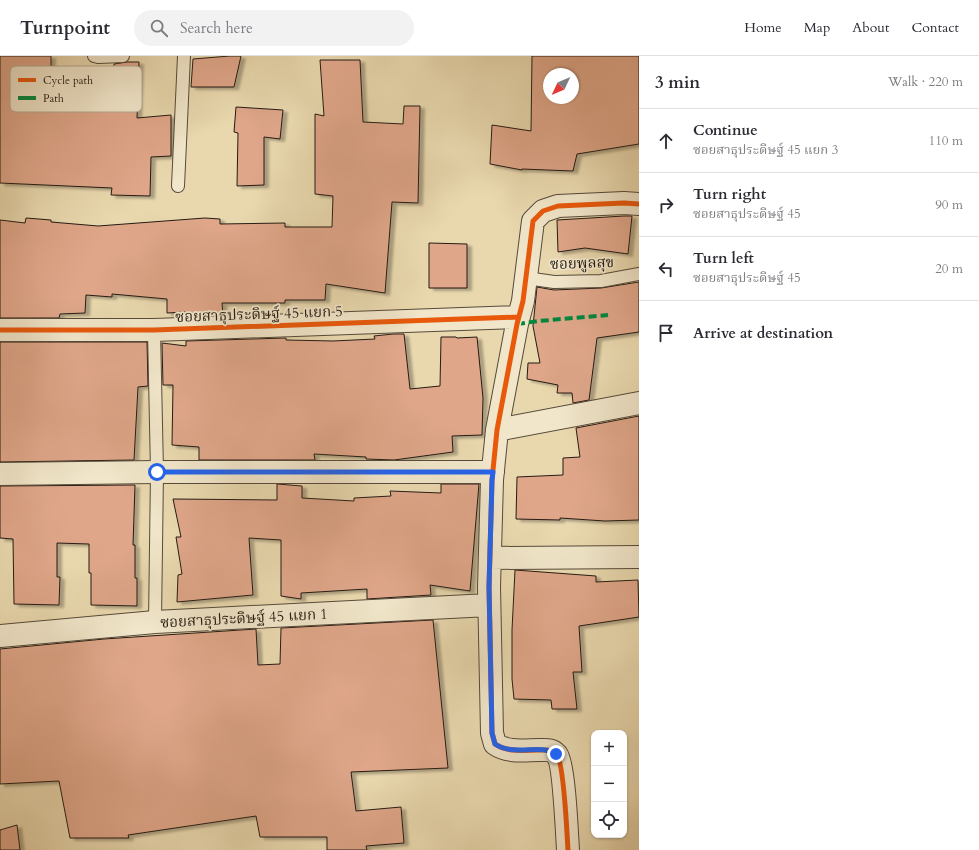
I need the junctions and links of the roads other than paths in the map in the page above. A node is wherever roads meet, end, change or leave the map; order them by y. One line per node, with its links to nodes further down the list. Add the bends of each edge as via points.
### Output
1 (94, 56): 2 (lane)
2 (123, 56)
3 (184, 56): 4 (lane)
4 (178, 186)
5 (639, 204): 7 (street, via 558,206 543,211 533,221)
6 (639, 274): 7 (lane, ซอยพูลสุข, via 600,281 554,282)
7 (526, 278): 8 (street)
8 (519, 317): 10 (street, ซอยสาธุประดิษฐ์ 45 แยก 5); 12 (street)
9 (0, 330): 10 (street, ซอยสาธุประดิษฐ์ 45 แยก 5)
10 (154, 330): 13 (lane)
11 (639, 403): 12 (street)
12 (498, 430): 14 (street)
13 (157, 472): 14 (street); 15 (street); 19 (lane)
14 (493, 472): 17 (street)
15 (0, 474)
16 (639, 557): 17 (street)
17 (490, 558): 18 (street)
18 (489, 605): 19 (street, ซอยสาธุประดิษฐ์ 45 แยก 1); 21 (street, via 492,733 495,744 506,750 551,750 556,754 562,774)
19 (155, 622): 20 (street, ซอยสาธุประดิษฐ์ 45 แยก 1)
20 (0, 636)
21 (568, 850)

